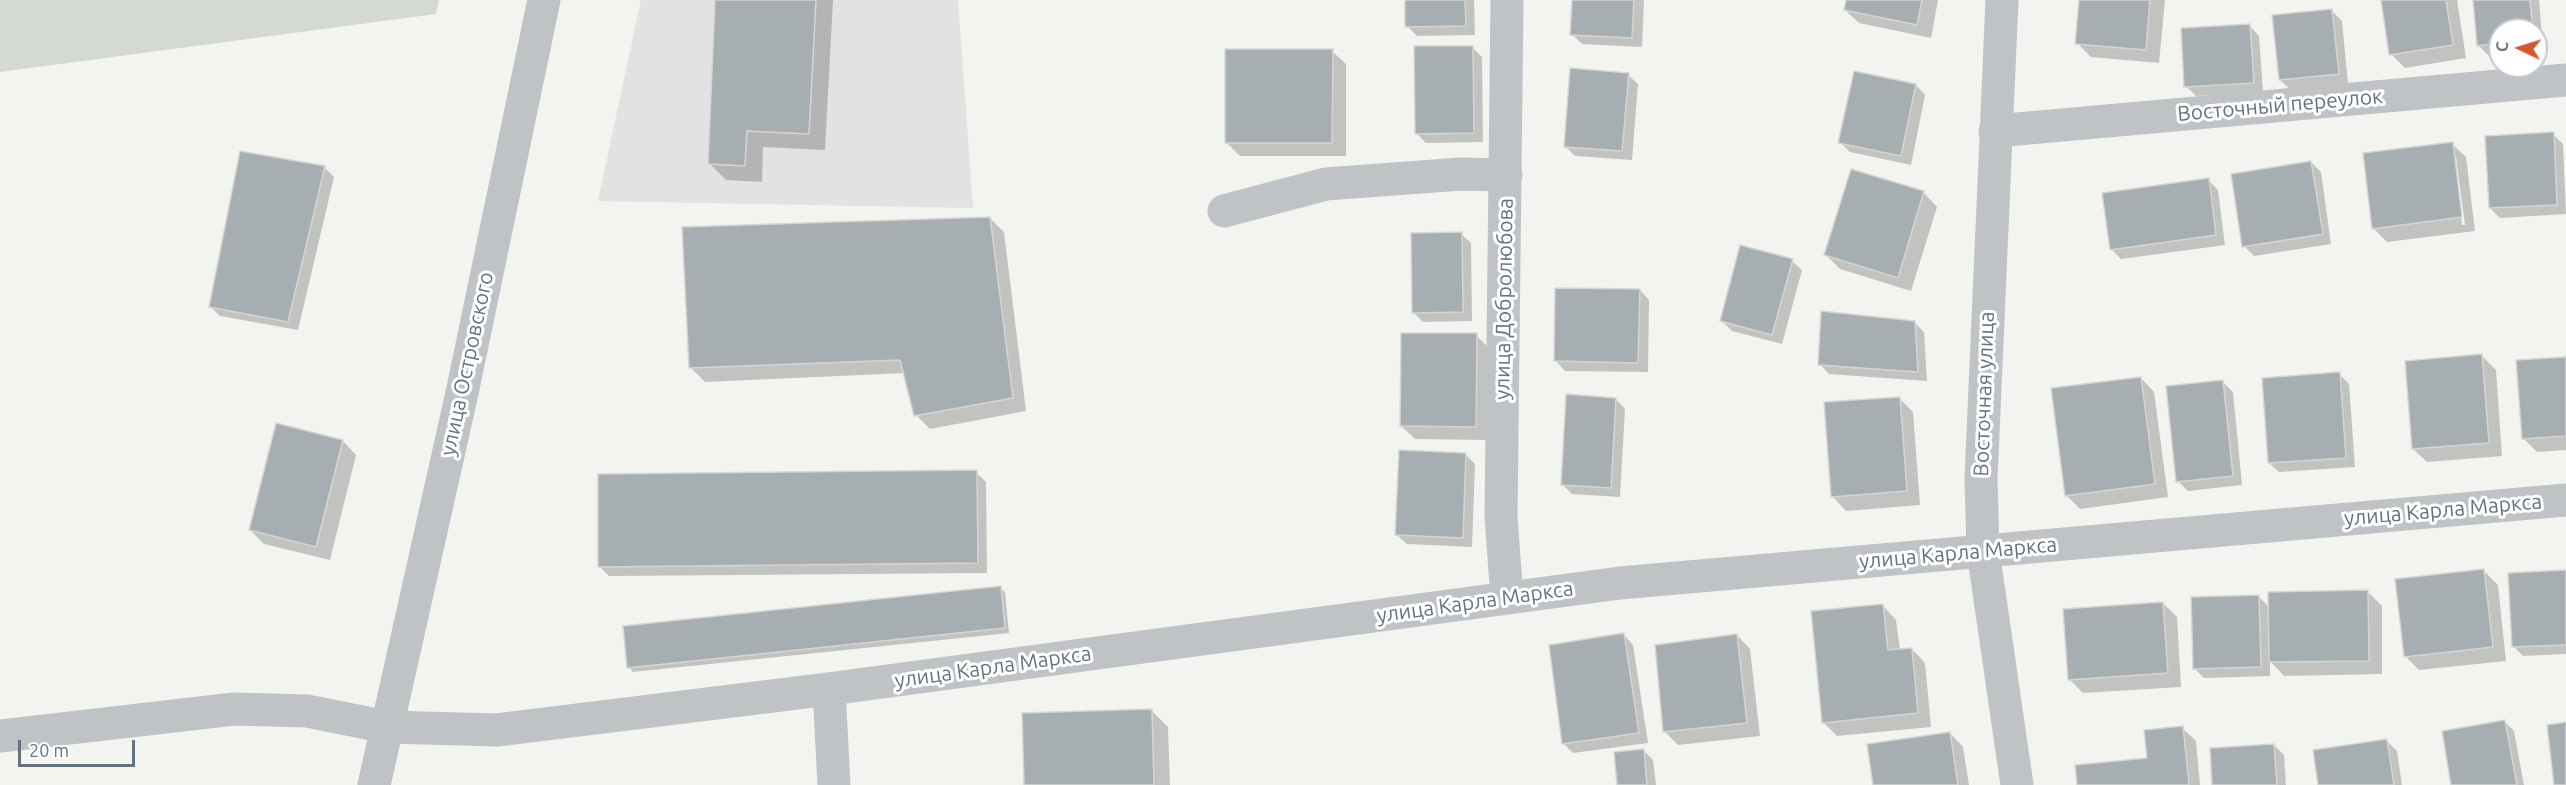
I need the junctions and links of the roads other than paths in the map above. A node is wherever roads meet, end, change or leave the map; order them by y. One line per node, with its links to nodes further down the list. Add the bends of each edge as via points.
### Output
1 (544, 0): 12 (street, улица Островского)
2 (1507, 0): 6 (street, улица Добролюбова)
3 (2002, 0): 5 (street, Восточная улица)
4 (2566, 80): 5 (street, Восточный переулок)
5 (1995, 131): 9 (street, Восточная улица, via 1981,479)
6 (1506, 175): 7 (street, via 1461,174 1326,184); 10 (street, улица Добролюбова, via 1501,517)
7 (1224, 211)
8 (2566, 500): 9 (street, улица Карла Маркса)
9 (1983, 551): 10 (street, улица Карла Маркса, via 1620,583); 16 (street, Восточная улица)
10 (1508, 598): 11 (street, улица Карла Маркса)
11 (829, 689): 12 (street, улица Карла Маркса, via 497,730); 15 (street)
12 (387, 727): 13 (street, via 307,711 234,709); 14 (street, улица Островского)
13 (0, 736)
14 (374, 785)
15 (834, 785)
16 (2017, 785)

